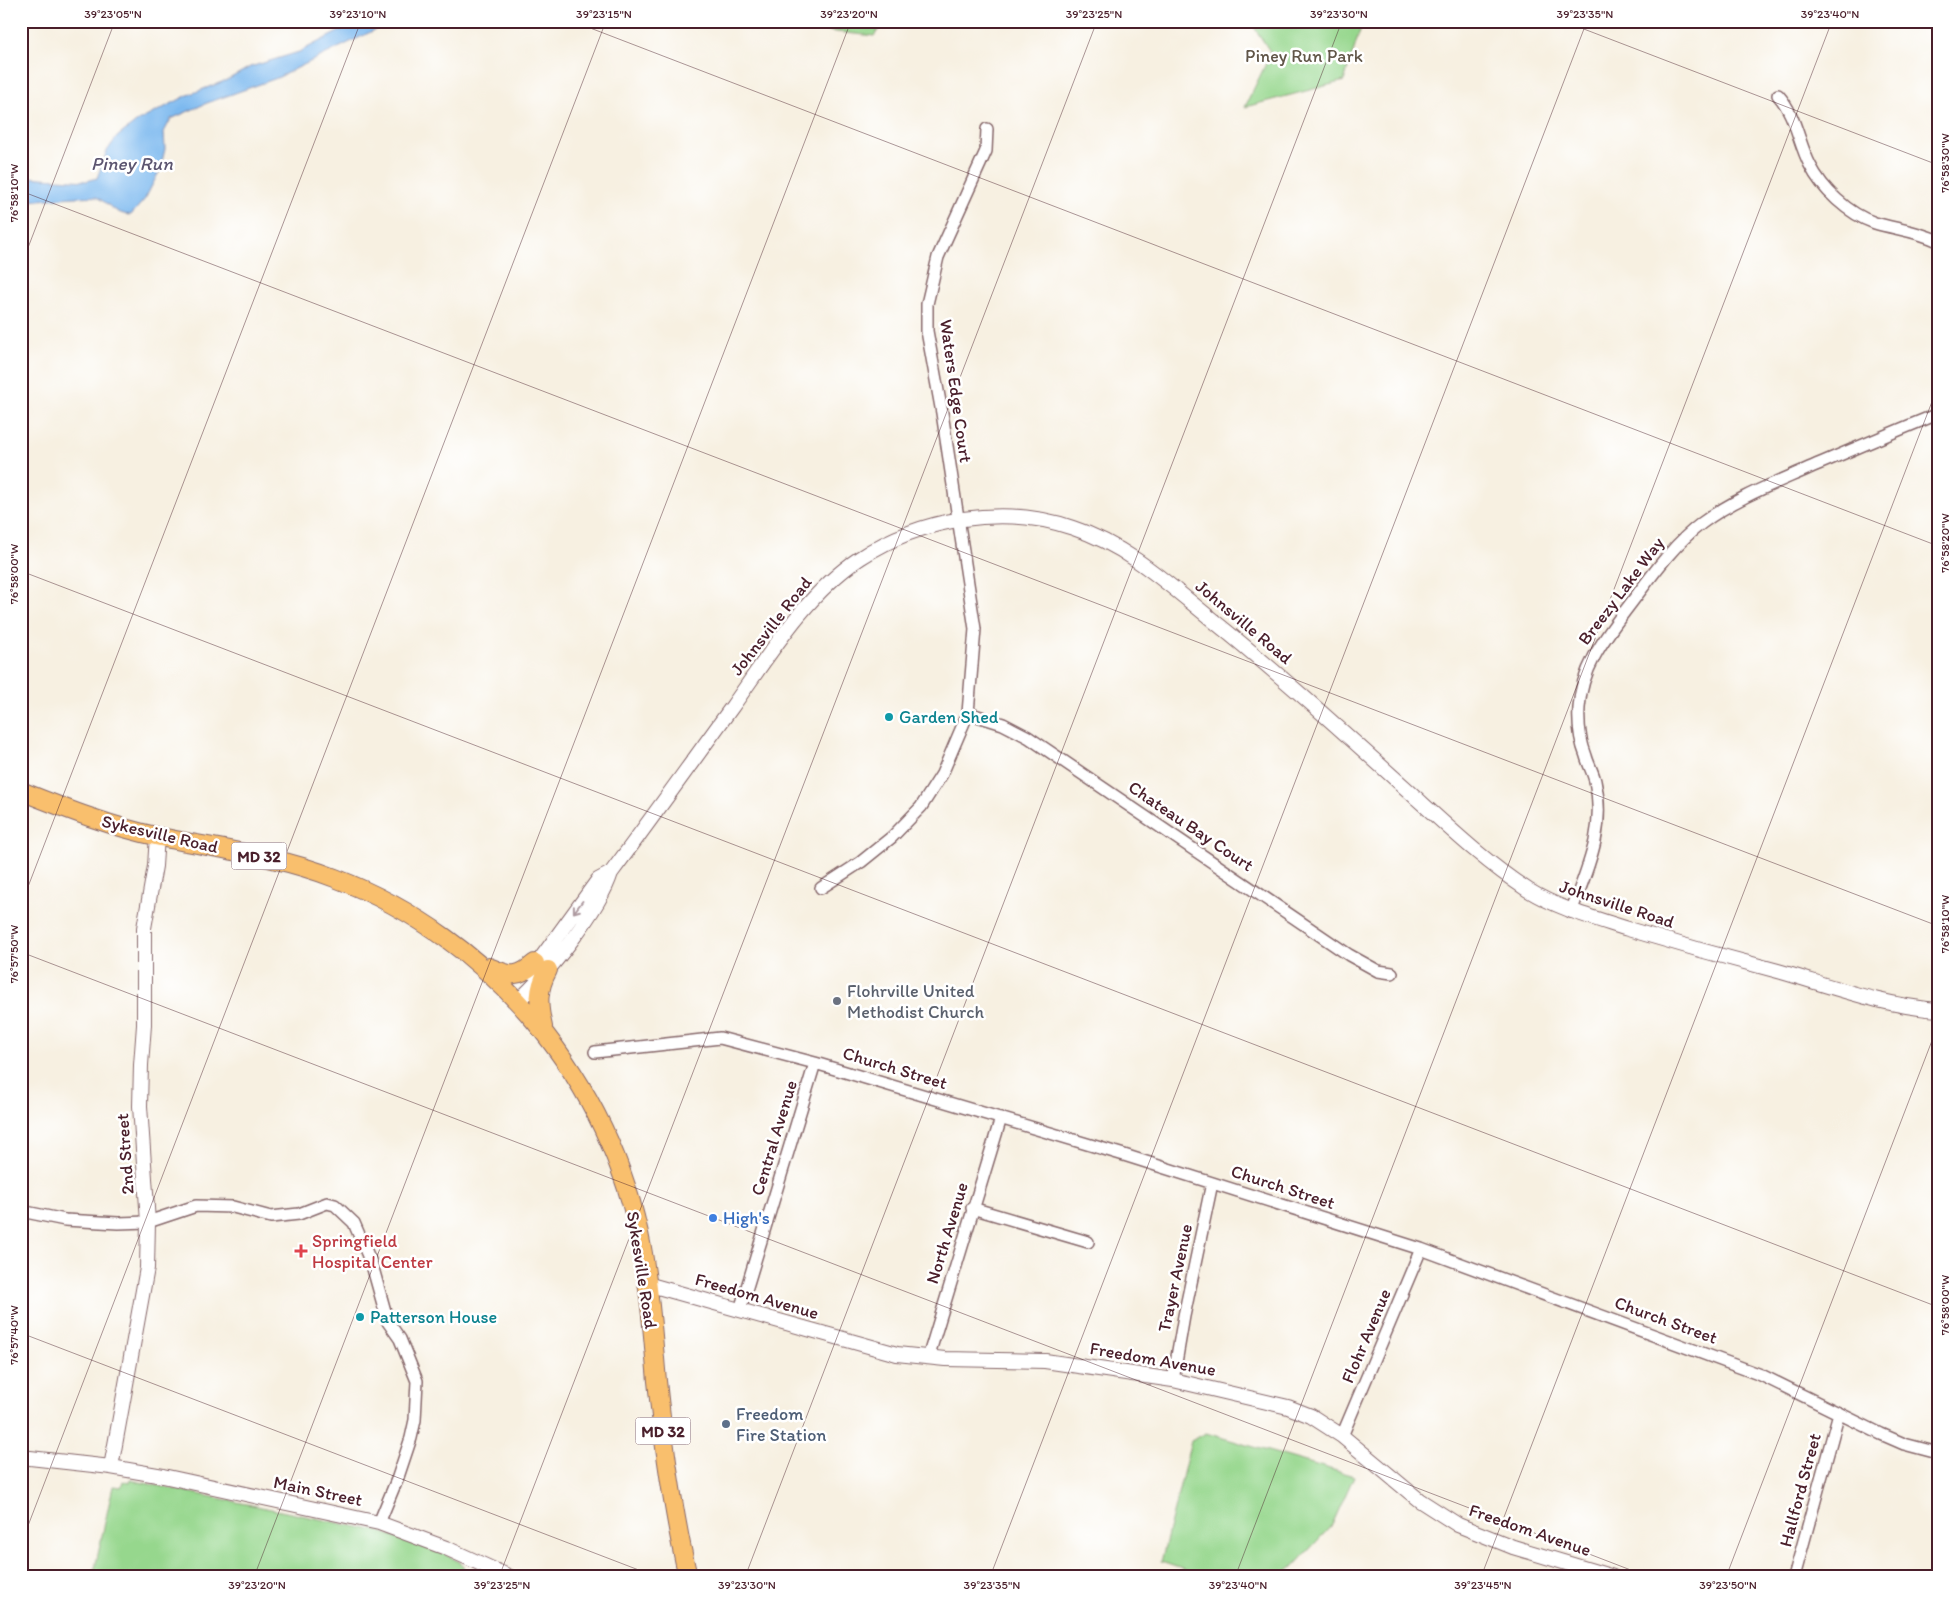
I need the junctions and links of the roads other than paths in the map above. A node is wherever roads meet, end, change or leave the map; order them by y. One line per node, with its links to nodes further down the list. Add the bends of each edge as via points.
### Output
1 (1778, 95): 3 (street, via 1787,106 1799,142 1815,174 1834,196 1872,222)
2 (987, 129): 5 (street, Waters Edge Court, via 986,151 938,258 927,304 927,332)
3 (1938, 241)
4 (1938, 414): 10 (street, Breezy Lake Way, via 1726,506 1681,541 1654,572 1593,658 1582,686 1580,732 1595,779 1600,815 1593,852)
5 (958, 519): 6 (street, Waters Edge Court, via 975,629); 10 (street, Johnsville Road, via 997,516 1039,520 1073,528 1126,552 1238,640 1496,867 1526,889); 12 (street, Johnsville Road, via 931,526 877,548 824,587 745,689 612,873 601,896)
6 (968, 713): 9 (street, Waters Edge Court, via 942,774 921,807 892,837); 13 (street, Chateau Bay Court, via 1003,724 1028,737 1349,955 1378,971)
7 (21, 791): 8 (main road, Sykesville Road / MD 32, via 70,811)
8 (157, 836): 11 (main road, Sykesville Road / MD 32, via 254,854 334,877 407,912 441,933); 23 (street, 2nd Street, via 144,928 140,1106)
9 (821, 888)
10 (1572, 912): 15 (street, Johnsville Road, via 1891,1003)
11 (479, 963): 12 (main road, via 515,975); 14 (main road, Sykesville Road / MD 32)
12 (542, 967): 14 (street, Johnsville Road); 16 (main road, via 538,1005)
13 (1392, 974)
14 (518, 1001): 16 (main road, Sykesville Road / MD 32)
15 (1938, 1010)
16 (544, 1030): 26 (main road, Sykesville Road / MD 32, via 590,1101 607,1136 630,1199 642,1246)
17 (595, 1052): 18 (street, Church Street, via 720,1038)
18 (815, 1063): 19 (street, Church Street); 27 (street, Central Avenue)
19 (1001, 1118): 20 (street, Church Street); 21 (street, North Avenue)
20 (1212, 1183): 25 (street, Church Street); 29 (street, Trayer Avenue)
21 (972, 1208): 24 (street); 28 (street, North Avenue)
22 (21, 1211): 23 (street, via 88,1223)
23 (148, 1222): 34 (street, 2nd Street, via 142,1307); 35 (street, via 196,1206 233,1207 271,1217 299,1214 327,1204 335,1205 354,1223 372,1265 388,1322 400,1339 417,1381 411,1438)
24 (1088, 1242)
25 (1422, 1249): 30 (street, Church Street, via 1752,1371); 31 (street, Flohr Avenue)
26 (647, 1284): 27 (street, Freedom Avenue); 37 (main road, Sykesville Road / MD 32, via 663,1440)
27 (740, 1310): 28 (street, Freedom Avenue, via 897,1354)
28 (928, 1358): 29 (street, Freedom Avenue, via 1045,1361)
29 (1173, 1380): 31 (street, Freedom Avenue, via 1288,1407)
30 (1839, 1413): 32 (street, Church Street, via 1904,1444); 39 (street, Hallford Street)
31 (1342, 1436): 38 (street, Freedom Avenue, via 1419,1500 1458,1525 1512,1547)
32 (1938, 1453)
33 (21, 1456): 34 (street, Main Street)
34 (111, 1467): 35 (street, Main Street)
35 (379, 1523): 36 (street, Main Street)
36 (510, 1577)
37 (688, 1577)
38 (1613, 1577)
39 (1794, 1577)

